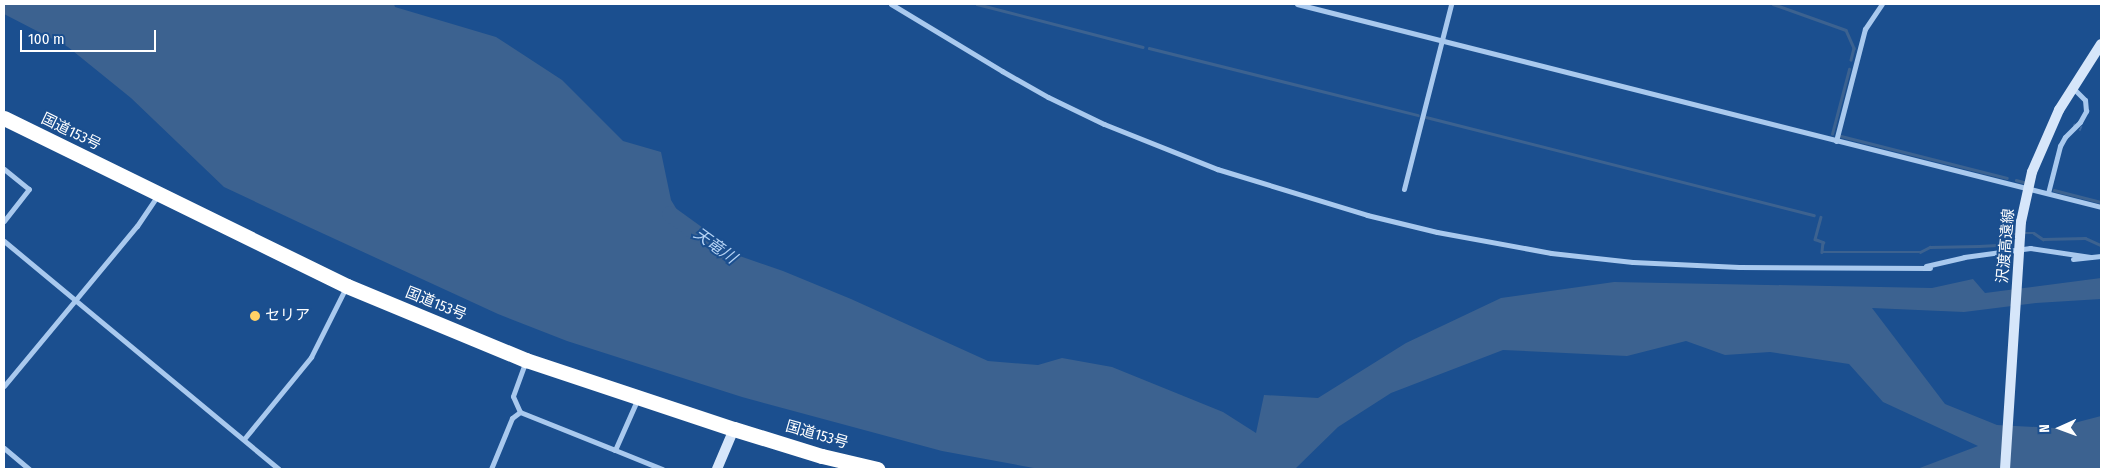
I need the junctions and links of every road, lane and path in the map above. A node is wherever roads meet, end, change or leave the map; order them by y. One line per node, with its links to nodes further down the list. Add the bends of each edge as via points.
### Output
1 (891, 4): 20 (street, via 1048,97 1104,124 1217,169 1376,217 1551,253 1633,262 1739,267)
2 (1297, 4): 5 (street)
3 (1451, 4): 5 (street)
4 (1882, 4): 9 (street, via 1865,29)
5 (1441, 40): 9 (street); 11 (street)
6 (2101, 44): 7 (main road, 沢渡高遠線)
7 (2072, 88): 12 (street, via 2085,100 2086,111 2060,146); 38 (main road, 沢渡高遠線, bridge, via 2032,172 2022,222)
8 (4, 118): 13 (highway, 国道153号)
9 (1836, 141): 12 (street)
10 (4, 169): 15 (street, via 29,189)
11 (1404, 189)
12 (2048, 193): 14 (street)
13 (158, 195): 22 (highway, 国道153号); 23 (street, via 138,226)
14 (2101, 206)
15 (4, 221)
16 (4, 241): 23 (street)
17 (2101, 256): 18 (street)
18 (2090, 258): 19 (street); 20 (street, via 2030,248 1964,256)
19 (2073, 259)
20 (1921, 268): 21 (street)
21 (1930, 268)
22 (347, 286): 24 (highway, 国道153号); 29 (street, via 311,357)
23 (76, 299): 25 (street); 29 (street)
24 (526, 360): 26 (highway, 国道153号); 27 (street, via 513,396)
25 (4, 386)
26 (638, 398): 28 (highway, 国道153号); 31 (street)
27 (520, 412): 31 (street); 34 (street, via 512,418)
28 (734, 429): 36 (main road); 37 (highway, 国道153号)
29 (244, 439): 33 (street)
30 (4, 448): 32 (street)
31 (615, 450): 35 (street)
32 (29, 469)
33 (279, 469)
34 (491, 469)
35 (662, 469)
36 (718, 469)
37 (876, 469)
38 (2005, 469)

